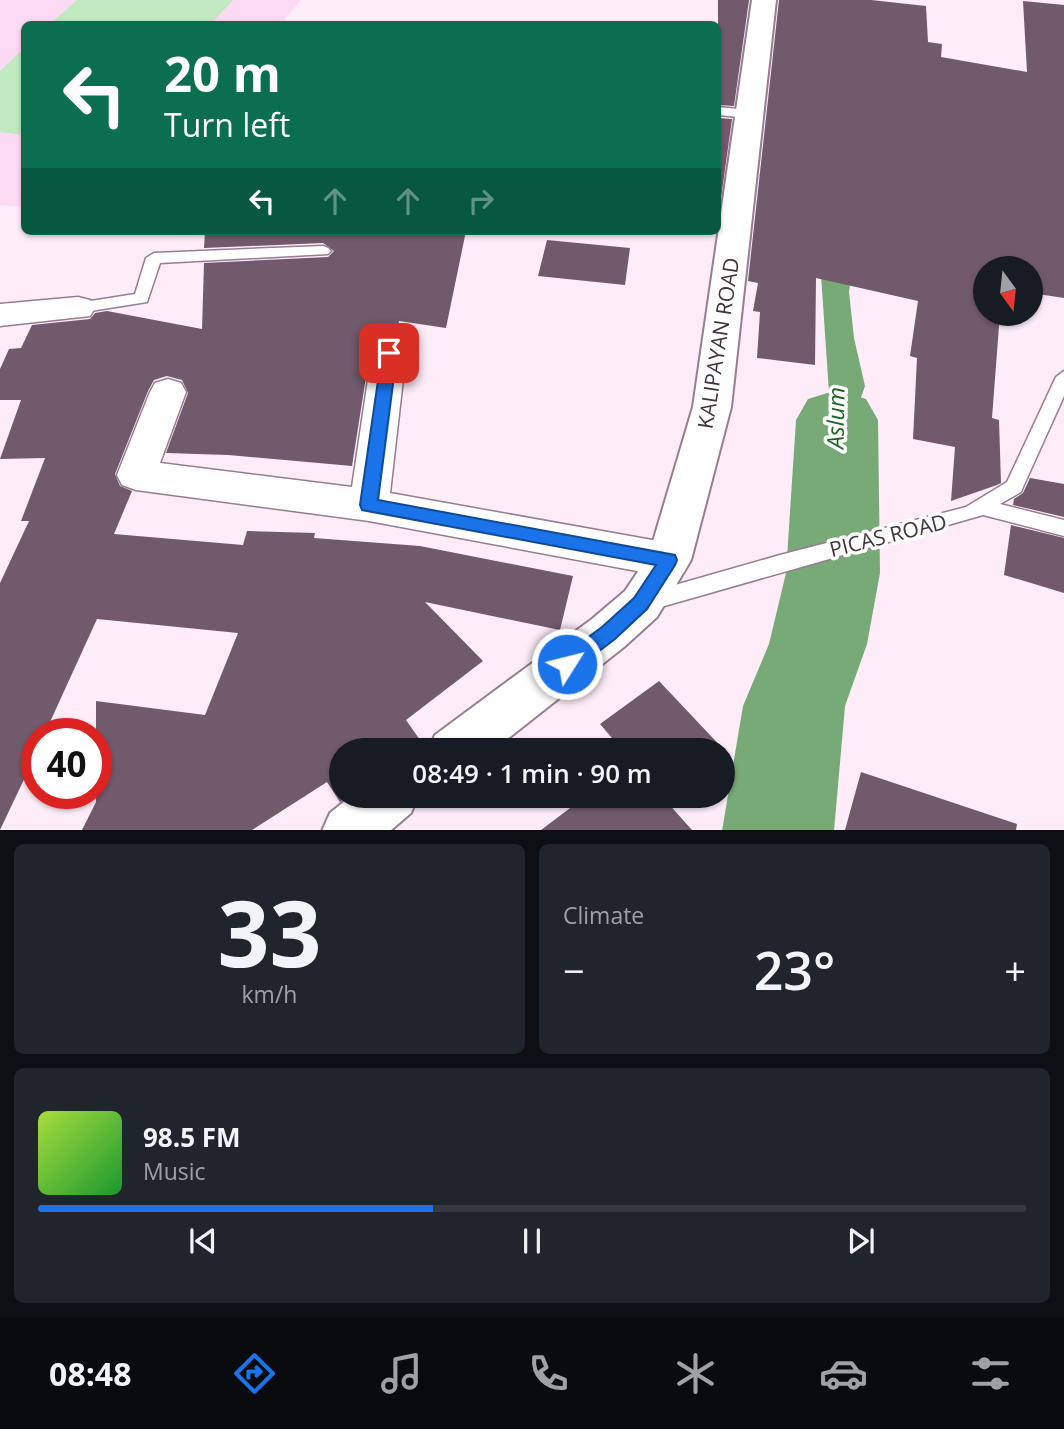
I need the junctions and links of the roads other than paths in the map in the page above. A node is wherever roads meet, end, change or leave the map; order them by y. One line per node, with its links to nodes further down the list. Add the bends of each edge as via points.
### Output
1 (764, 0): 2 (street, KALIPAYAN ROAD)
2 (733, 113): 12 (street, KALIPAYAN ROAD, via 712,407)
3 (323, 251): 4 (lane, via 154,258 141,298)
4 (78, 308): 5 (street)
5 (0, 315)
6 (389, 353): 9 (street)
7 (1064, 377): 10 (lane, PICAS ROAD, via 1014,486)
8 (168, 392): 9 (street, via 136,475)
9 (369, 505): 12 (street)
10 (981, 507): 11 (lane); 13 (lane, PICAS ROAD)
11 (1064, 528)
12 (668, 560): 13 (street, KALIPAYAN ROAD)
13 (641, 604): 14 (street, KALIPAYAN ROAD)
14 (470, 738)
15 (378, 808): 16 (street)
16 (349, 830)

